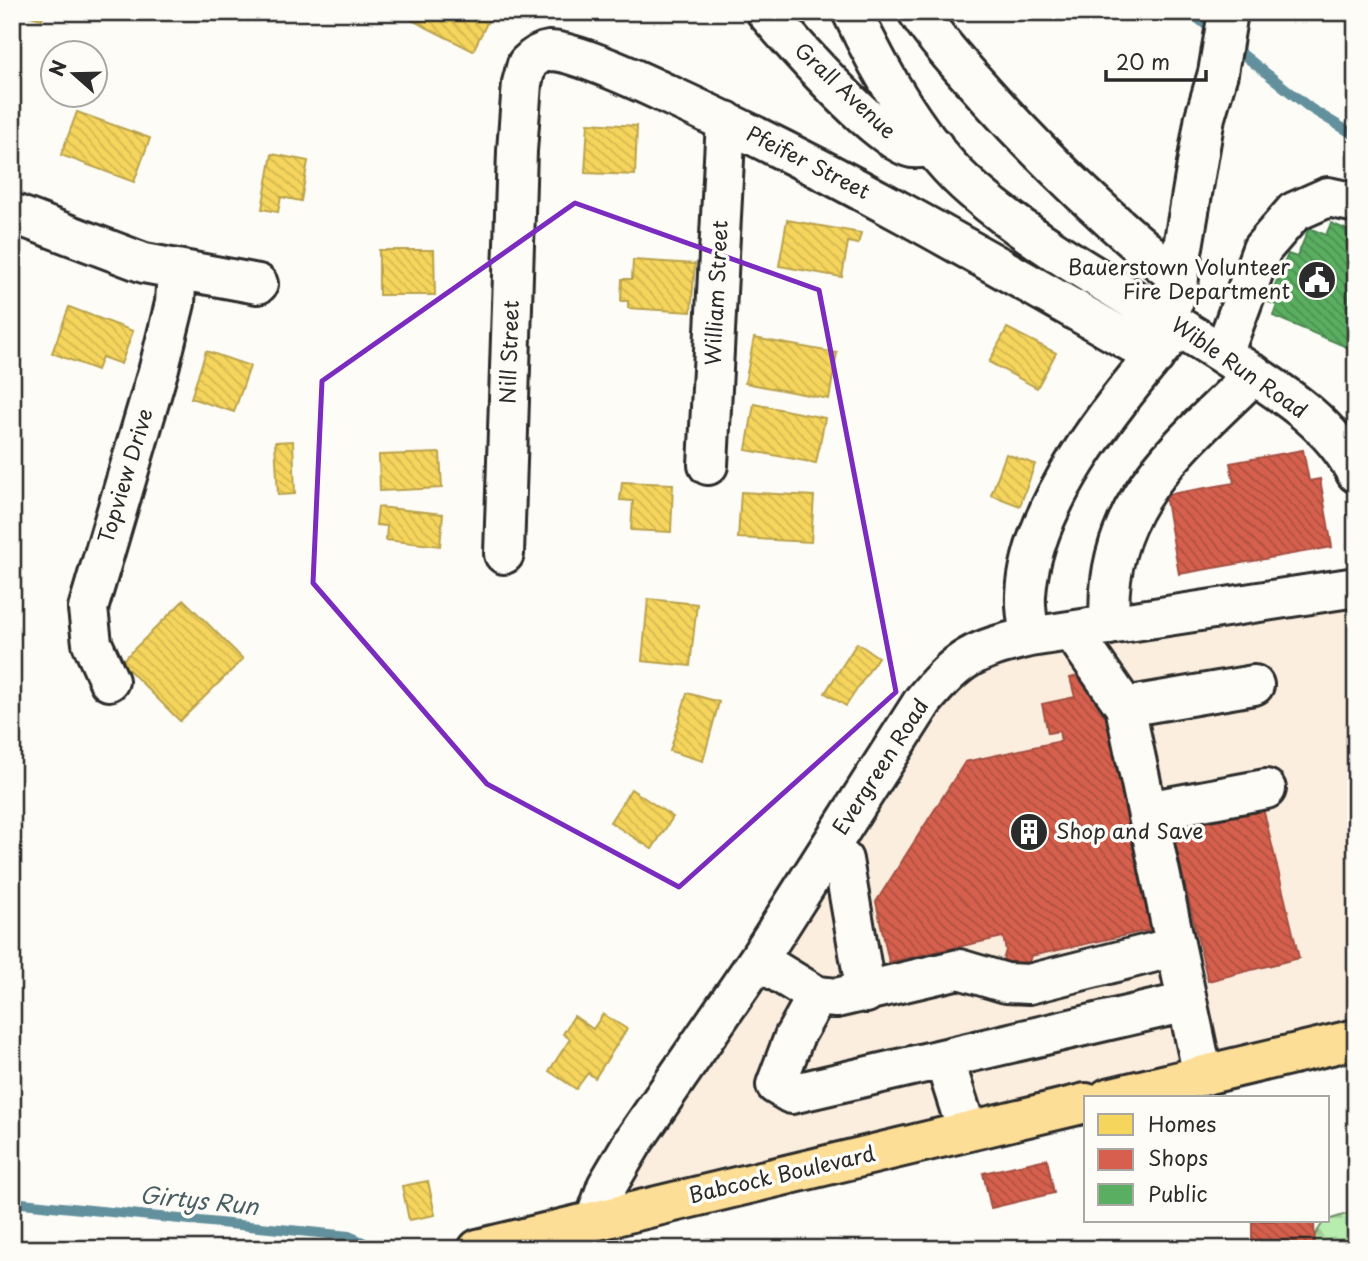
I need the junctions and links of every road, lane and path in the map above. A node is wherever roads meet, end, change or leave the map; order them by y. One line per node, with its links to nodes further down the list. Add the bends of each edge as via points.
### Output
1 (766, 12): 6 (street, Grall Avenue, via 802,54 888,136 911,148)
2 (852, 12): 6 (street, Wible Run Road, via 895,91)
3 (918, 12): 11 (street, via 936,39 1028,141)
4 (1228, 12): 11 (street, via 1205,117)
5 (726, 121): 7 (street, Pfeifer Street, via 627,76 547,51 527,64); 15 (street, Pfeifer Street, via 920,221); 17 (street, William Street)
6 (934, 147): 13 (street, Wible Run Road, via 972,190 1015,223)
7 (517, 151): 19 (street, Nill Street)
8 (1356, 203): 14 (street, via 1328,197 1294,212 1262,249)
9 (12, 213): 10 (street, via 144,262)
10 (177, 269): 12 (street); 24 (street, Topview Drive, via 175,303 159,368 88,609 92,643)
11 (1179, 278): 13 (street)
12 (258, 284)
13 (1175, 323): 14 (street, Wible Run Road); 15 (street)
14 (1223, 354): 16 (street, Wible Run Road)
15 (1154, 356): 23 (street, via 1111,407 1047,518 1031,562 1026,596)
16 (1254, 374): 18 (street, Wible Run Road, via 1322,427); 21 (street, via 1149,481 1114,563 1108,595)
17 (708, 465)
18 (1356, 473)
19 (504, 554)
20 (1356, 587): 21 (street, Evergreen Road)
21 (1110, 625): 22 (street, Evergreen Road)
22 (1072, 631): 23 (street, Evergreen Road); 26 (street)
23 (1030, 637): 29 (street, Evergreen Road, via 987,647 946,673 923,701)
24 (109, 681)
25 (1254, 685): 26 (street)
26 (1125, 707): 28 (street)
27 (1266, 789): 28 (street)
28 (1147, 811): 30 (street)
29 (834, 856): 31 (street, Evergreen Road); 32 (street)
30 (1175, 947): 32 (street, via 1030,984 1006,983 959,969); 34 (street)
31 (758, 960): 33 (street); 41 (street, Evergreen Road, via 633,1142 607,1186)
32 (876, 973): 33 (street, via 842,998)
33 (817, 996): 36 (street, via 794,1037 776,1085 791,1094)
34 (1187, 1002): 36 (street); 37 (street)
35 (1356, 1039): 37 (main road)
36 (944, 1059): 40 (street)
37 (1203, 1076): 38 (main road)
38 (1117, 1096)
39 (1084, 1104): 40 (main road, Babcock Boulevard)
40 (967, 1132): 41 (main road, Babcock Boulevard)
41 (595, 1220): 42 (main road, Babcock Boulevard)
42 (483, 1248)

